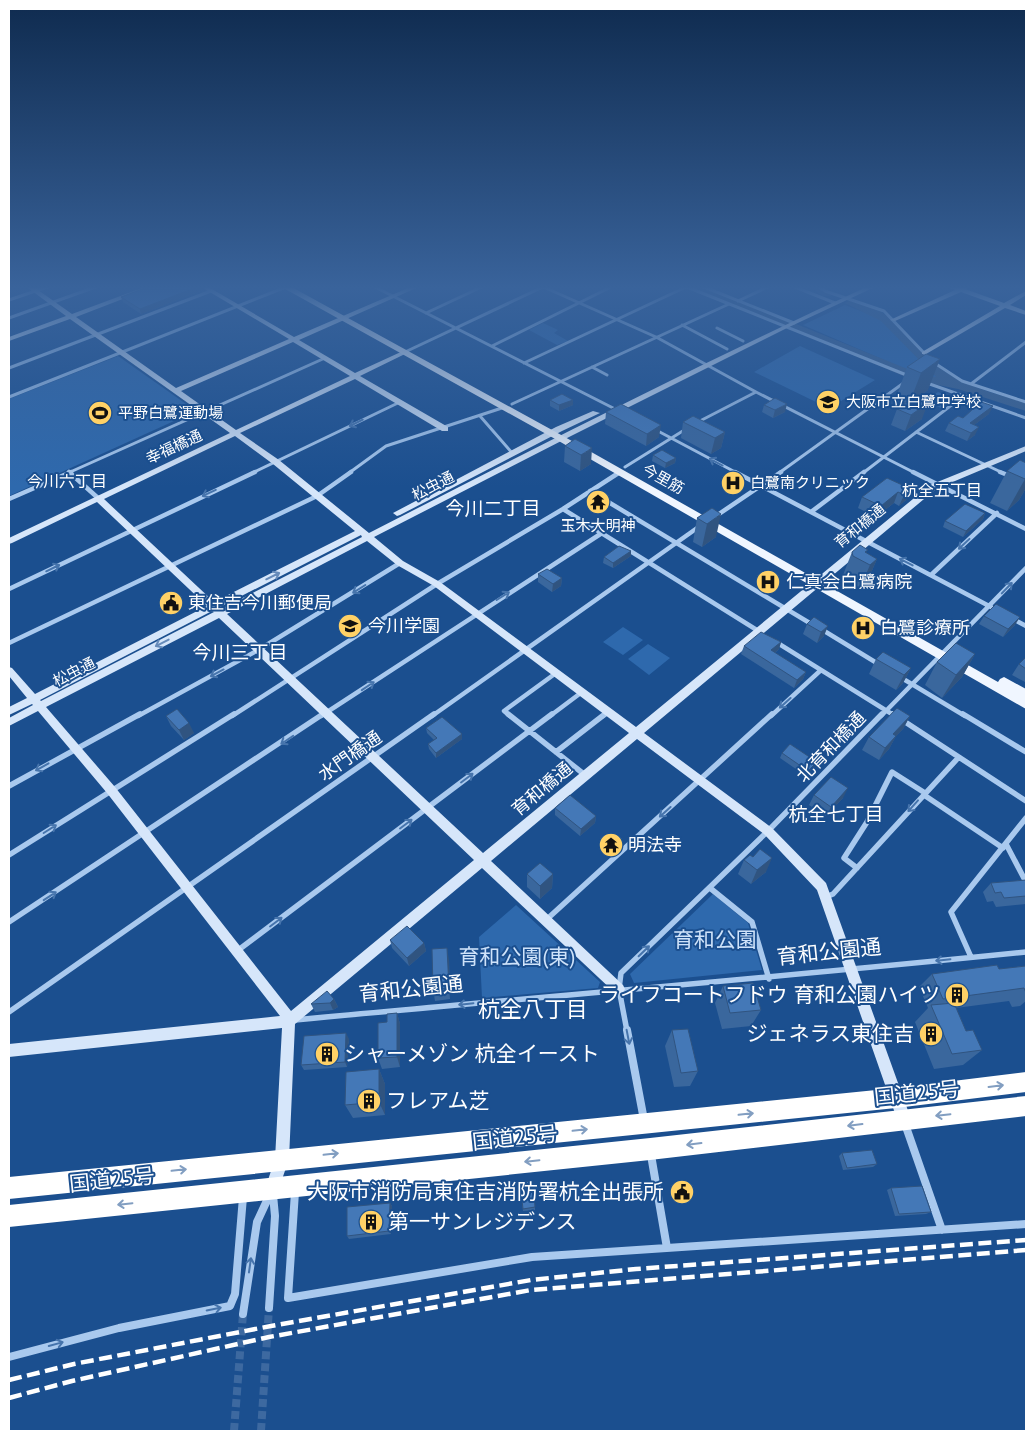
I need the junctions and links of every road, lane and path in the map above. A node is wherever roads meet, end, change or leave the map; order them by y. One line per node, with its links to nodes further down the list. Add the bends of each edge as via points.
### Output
1 (50, 352): 21 (street)
2 (118, 352): 29 (street)
3 (123, 352): 27 (street)
4 (265, 352): 27 (street)
5 (315, 352): 17 (street)
6 (406, 352): 23 (street, 幸福橋通)
7 (411, 352): 33 (main road, 今里筋)
8 (504, 352): 18 (street)
9 (548, 352): 18 (street)
10 (624, 352): 20 (street)
11 (682, 352): 19 (street)
12 (721, 352): 19 (street, 松虫通)
13 (727, 352): 19 (street, 松虫通)
14 (853, 352): 24 (street)
15 (1013, 352): 26 (street)
16 (924, 353): 26 (street, via 954,377)
17 (325, 358): 23 (street); 35 (street)
18 (524, 363): 25 (street)
19 (703, 364): 28 (street); 34 (street, 松虫通)
20 (592, 366): 22 (street); 25 (street)
21 (9, 368)
22 (607, 375)
23 (356, 376): 32 (street); 41 (street, 幸福橋通)
24 (911, 377): 30 (street); 42 (street, 水門橋通)
25 (560, 381): 33 (street); 34 (street)
26 (971, 384): 31 (street)
27 (177, 390): 35 (street)
28 (756, 392): 42 (street); 44 (street)
29 (9, 397)
30 (962, 397): 37 (street); 40 (street)
31 (1026, 401)
32 (400, 402): 38 (street); 48 (street, one-way to 48)
33 (509, 406): 36 (street); 43 (main road, 今里筋)
34 (617, 410): 43 (street, 松虫通)
35 (205, 411): 41 (street); 51 (street)
36 (480, 416): 38 (street); 46 (street)
37 (1026, 418)
38 (445, 429): 56 (street, via 386,446)
39 (654, 429): 44 (street)
40 (916, 432): 47 (street); 49 (street)
41 (237, 433): 48 (street); 57 (street, 幸福橋通)
42 (836, 433): 47 (street); 54 (street, 水門橋通)
43 (560, 434): 46 (street, 松虫通); 50 (main road, 今里筋); 66 (street, 松虫通)
44 (670, 437): 50 (street); 54 (street, one-way to 44)
45 (1025, 450): 49 (street, 育和橋通)
46 (513, 454): 66 (street, 松虫通)
47 (884, 457): 53 (street); 60 (street)
48 (276, 462): 56 (street); 64 (street, one-way to 64)
49 (985, 464): 52 (street); 53 (street, 育和橋通)
50 (622, 470): 55 (street); 62 (main road, 今里筋)
51 (70, 472): 57 (street); 58 (street)
52 (1019, 480)
53 (938, 483): 61 (street); 68 (street, 育和橋通)
54 (759, 485): 60 (street); 62 (street, 水門橋通)
55 (590, 491): 59 (street); 69 (street)
56 (317, 496): 66 (street); 72 (street)
57 (98, 498): 64 (street); 67 (street, 幸福橋通)
58 (9, 500)
59 (563, 509): 65 (street); 76 (street)
60 (811, 512): 68 (street)
61 (997, 514): 63 (street); 74 (street, one-way to 74)
62 (711, 519): 69 (street, 水門橋通); 75 (main road, 今里筋)
63 (1026, 529)
64 (132, 530): 72 (street); 77 (street, one-way to 64)
65 (602, 533): 71 (street); 82 (street, one-way to 65)
66 (363, 535): 70 (street); 79 (street, 松虫通)
67 (9, 541)
68 (866, 541): 74 (street, one-way to 68); 75 (street, 育和橋通)
69 (677, 543): 71 (street, 水門橋通); 80 (street)
70 (400, 563): 76 (street); 87 (street, one-way to 87)
71 (649, 563): 85 (street); 88 (street, 水門橋通)
72 (171, 566): 79 (street); 86 (street)
73 (1026, 568): 78 (street, 北育和橋通, one-way to 73)
74 (931, 575): 78 (street)
75 (820, 581): 80 (street, 育和橋通); 89 (main road, 今里筋)
76 (437, 584): 82 (street); 95 (street)
77 (9, 589)
78 (990, 606): 81 (street); 89 (street, 北育和橋通)
79 (217, 609): 87 (street); 99 (street, 松虫通)
80 (787, 609): 85 (street, 育和橋通); 92 (street)
81 (997, 610)
82 (476, 613): 88 (street); 104 (street, one-way to 82)
83 (1004, 614): 84 (street)
84 (1026, 626)
85 (760, 632): 91 (street); 107 (street, 育和橋通)
86 (9, 643)
87 (260, 649): 95 (street); 108 (street, one-way to 108)
88 (525, 650): 93 (street); 111 (street, 水門橋通)
89 (944, 652): 96 (street, 北育和橋通); 98 (main road, 今里筋); 100 (main road, 今里筋)
90 (9, 670): 99 (street)
91 (821, 670): 101 (street); 114 (street, one-way to 114)
92 (888, 670)
93 (556, 672): 97 (street); 106 (street, via 504,711)
94 (896, 674): 96 (street)
95 (291, 679): 104 (street); 116 (street)
96 (913, 684): 101 (street, 北育和橋通); 110 (street)
97 (582, 692): 103 (street); 106 (street)
98 (1026, 694)
99 (37, 702): 102 (street, 松虫通); 105 (street, 松虫通); 108 (street)
100 (1026, 704)
101 (886, 710): 112 (street); 121 (street, 北育和橋通)
102 (9, 711)
103 (609, 711): 107 (street); 109 (street)
104 (328, 713): 111 (street); 122 (street, one-way to 122)
105 (9, 722)
106 (529, 731): 109 (street); 119 (street, one-way to 106)
107 (637, 732): 113 (street, 育和橋通); 114 (street)
108 (76, 748): 115 (street, one-way to 115); 116 (street)
109 (556, 752): 113 (street)
110 (1026, 752)
111 (374, 757): 119 (street); 129 (street, 水門橋通)
112 (958, 758): 117 (street); 118 (street)
113 (585, 775): 125 (street, 育和橋通)
114 (700, 780): 121 (street); 131 (street, one-way to 131)
115 (9, 786)
116 (111, 790): 122 (street); 124 (street, one-way to 116)
117 (924, 794): 123 (street); 126 (street, one-way to 126); 126 (street, via 892,772 868,822 844,858)
118 (1026, 801)
119 (428, 807): 125 (street); 133 (street, one-way to 119)
120 (1026, 818): 123 (street)
121 (768, 831): 128 (street, 北育和橋通); 130 (street, via 822,887)
122 (145, 834): 129 (street); 132 (street, one-way to 122)
123 (1004, 846): 127 (street); 135 (street, via 951,912)
124 (9, 855)
125 (482, 862): 131 (street); 140 (street, 育和橋通)
126 (857, 868): 130 (street)
127 (1026, 882)
128 (710, 888): 137 (street, via 752,922); 138 (street, 北育和橋通, one-way to 128, via 621,973)
129 (187, 889): 133 (street); 139 (street, 水門橋通)
130 (826, 898): 136 (street)
131 (545, 921): 138 (street)
132 (9, 922)
133 (237, 951): 140 (street, via 278,1001)
134 (1026, 952): 135 (street, 育和公園通)
135 (970, 956): 136 (street, 育和公園通, one-way to 136)
136 (852, 970): 137 (street, 育和公園通); 143 (street)
137 (769, 979): 138 (street, 育和公園通)
138 (619, 989): 140 (street, 育和公園通, one-way to 140); 146 (street, one-way to 146)
139 (9, 1012)
140 (289, 1021): 141 (street, 育和公園通); 147 (street)
141 (9, 1052)
142 (1026, 1082): 143 (highway, 国道25号, one-way to 142)
143 (896, 1098): 145 (street); 146 (highway, 国道25号, one-way to 143)
144 (1026, 1106): 145 (highway, 国道25号, one-way to 145)
145 (904, 1119): 146 (highway, 国道25号, one-way to 146); 154 (street)
146 (648, 1136): 147 (highway, 国道25号, one-way to 146); 148 (highway, 国道25号, one-way to 148); 155 (street)
147 (282, 1159): 149 (highway, 国道25号, one-way to 147); 150 (street)
148 (295, 1187): 150 (highway, 国道25号); 155 (street, via 288,1298 532,1257)
149 (9, 1188)
150 (272, 1189): 151 (highway, 国道25号); 156 (street, via 275,1216); 157 (street, one-way to 150, via 257,1222)
151 (243, 1192): 152 (highway, 国道25号, one-way to 152); 158 (street, one-way to 151, via 119,1328 230,1306 235,1294)
152 (9, 1216)
153 (1026, 1224): 154 (street)
154 (942, 1230): 155 (street)
155 (667, 1248)
156 (269, 1308)
157 (243, 1314)
158 (9, 1357)

